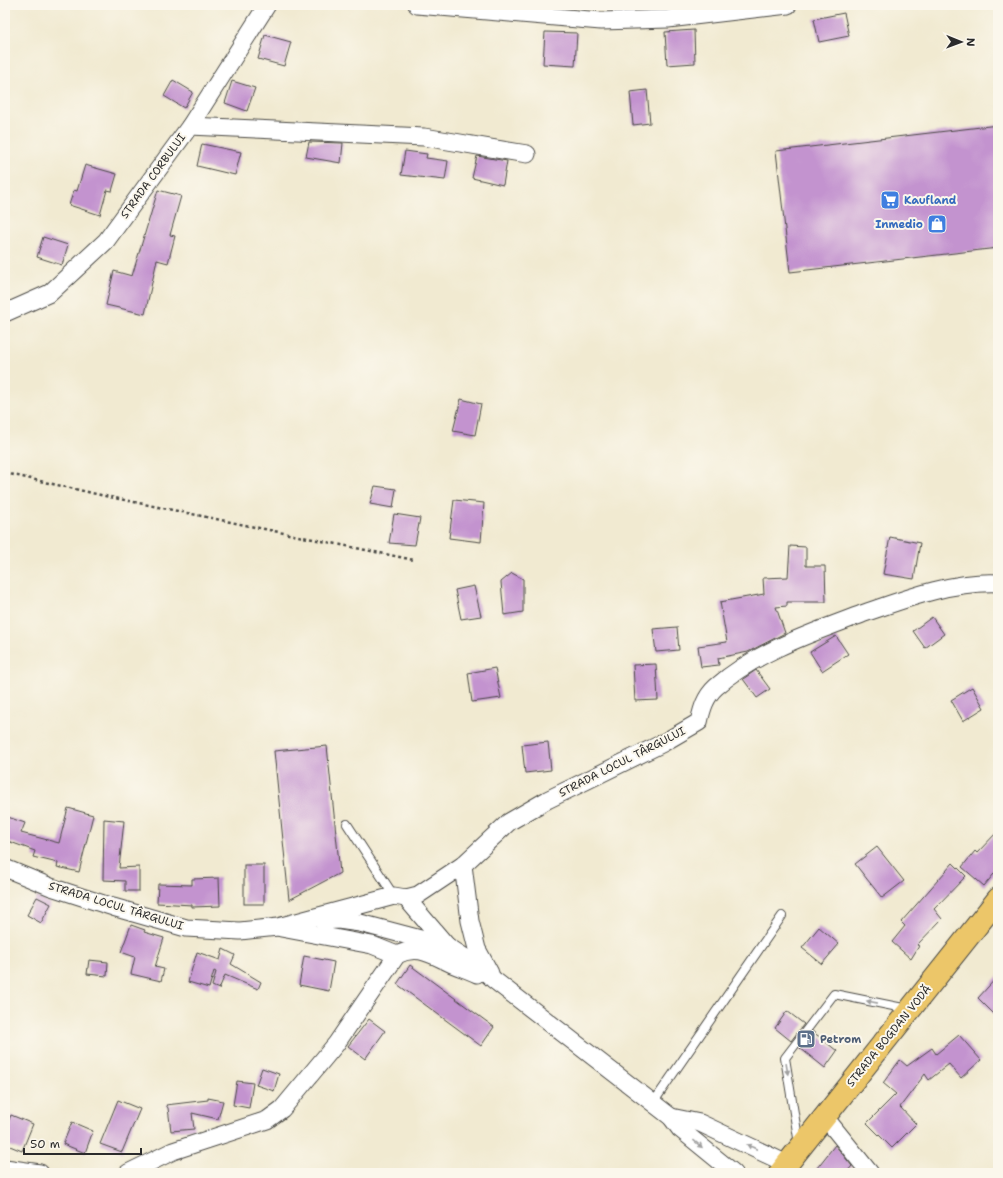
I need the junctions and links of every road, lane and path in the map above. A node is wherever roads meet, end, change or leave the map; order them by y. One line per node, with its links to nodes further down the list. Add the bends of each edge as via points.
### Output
1 (267, 5): 5 (street, STRADA CORBULUI)
2 (417, 5): 4 (street, via 601,21)
3 (788, 5): 4 (street)
4 (667, 12)
5 (190, 126): 6 (street, via 424,138); 7 (street, STRADA CORBULUI, via 106,242 50,293)
6 (527, 154)
7 (5, 313)
8 (5, 473): 9 (path)
9 (414, 560)
10 (998, 583): 12 (street, STRADA LOCUL TÂRGULUI, via 947,589 905,600 833,625 775,649 715,688 703,704 699,722 509,822)
11 (347, 824): 14 (lane)
12 (463, 865): 14 (street, STRADA LOCUL TÂRGULUI, via 418,895); 22 (street, STRADA LOCUL TÂRGULUI, via 476,949)
13 (5, 868): 17 (street, STRADA LOCUL TÂRGULUI, via 65,892 186,928 240,931)
14 (400, 897): 17 (street, STRADA LOCUL TÂRGULUI); 20 (street, STRADA LOCUL TÂRGULUI)
15 (998, 899): 23 (main road, STRADA BOGDAN VODĂ)
16 (782, 916): 24 (lane)
17 (278, 927): 18 (street, STRADA LOCUL TÂRGULUI, via 338,920 360,923); 19 (street, STRADA LOCUL TÂRGULUI)
18 (406, 936): 19 (street, STRADA LOCUL TÂRGULUI); 20 (street, STRADA LOCUL TÂRGULUI)
19 (372, 945): 21 (street, STRADA LOCUL TÂRGULUI)
20 (447, 946): 22 (street, STRADA LOCUL TÂRGULUI, via 481,968)
21 (397, 955): 22 (street, STRADA LOCUL TÂRGULUI, via 414,949 431,953 451,964); 30 (street, via 336,1044 282,1109 267,1120 173,1151)
22 (494, 980): 24 (street, STRADA LOCUL TÂRGULUI)
23 (911, 1009): 25 (main road, STRADA BOGDAN VODĂ); 27 (lane, one-way to 27, via 834,994 785,1058)
24 (653, 1103): 26 (street, STRADA LOCUL TÂRGULUI)
25 (824, 1116): 27 (main road, STRADA BOGDAN VODĂ); 32 (street)
26 (671, 1117): 27 (street, STRADA LOCUL TÂRGULUI, one-way to 26, via 700,1123); 31 (street, STRADA LOCUL TÂRGULUI, one-way to 31, via 680,1128)
27 (789, 1162)
28 (5, 1168): 29 (street)
29 (40, 1173)
30 (128, 1173)
31 (734, 1173)
32 (870, 1173)

